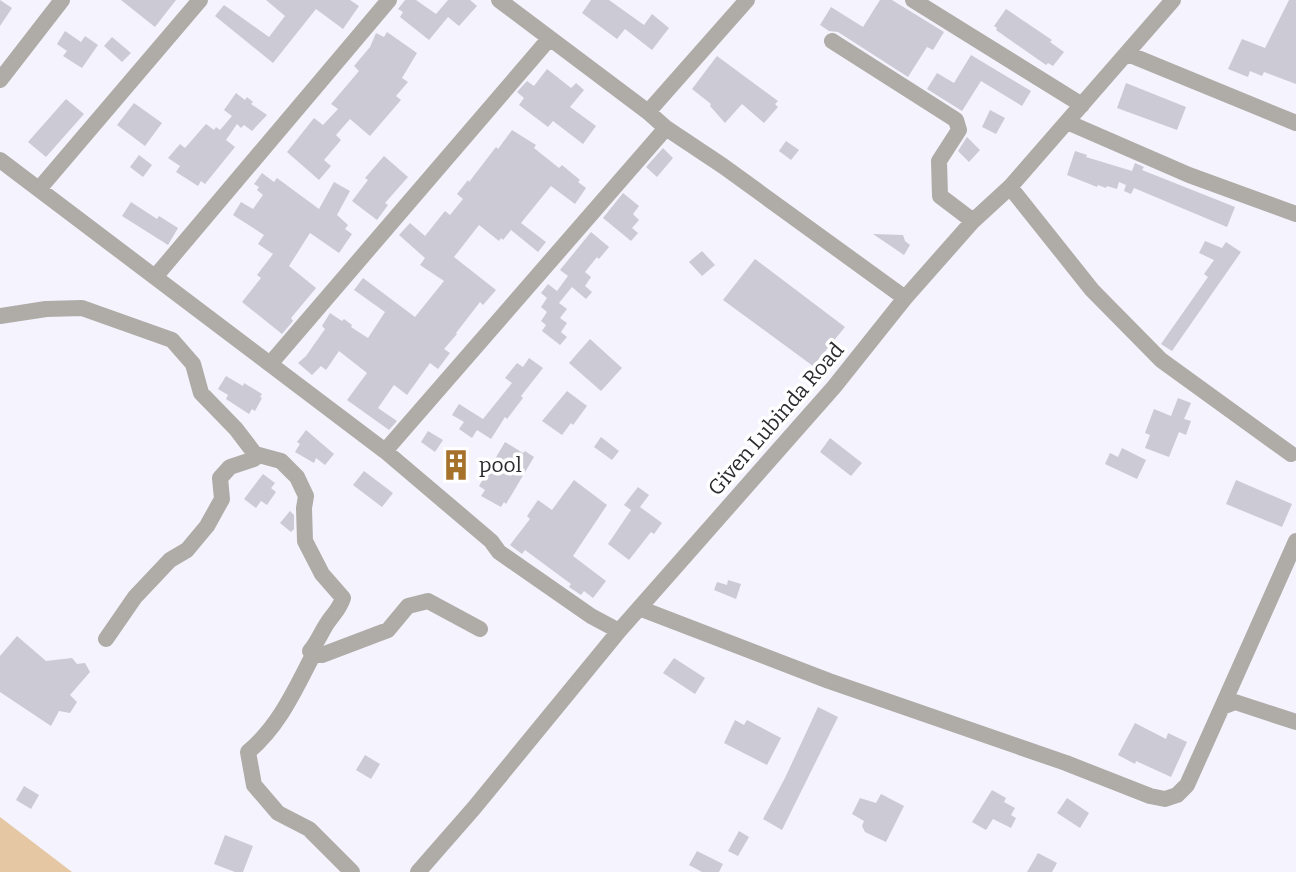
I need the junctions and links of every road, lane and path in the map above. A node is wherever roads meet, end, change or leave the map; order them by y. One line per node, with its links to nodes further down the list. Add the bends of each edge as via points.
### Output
1 (62, 0): 11 (street)
2 (200, 0): 19 (street)
3 (389, 0): 22 (street)
4 (499, 0): 8 (street)
5 (747, 0): 13 (street)
6 (913, 0): 12 (street)
7 (1173, 0): 10 (street, Given Lubinda Road)
8 (549, 39): 13 (street); 25 (street)
9 (832, 41): 21 (street, via 956,120 959,130 939,162 940,196)
10 (1128, 54): 12 (street, Given Lubinda Road); 15 (street)
11 (0, 80)
12 (1082, 105): 14 (street, Given Lubinda Road)
13 (648, 112): 16 (street)
14 (1067, 122): 18 (street, Given Lubinda Road); 20 (street, via 1189,175)
15 (1296, 123)
16 (666, 128): 23 (street); 26 (street)
17 (0, 160): 19 (street)
18 (1010, 187): 21 (street, Given Lubinda Road); 28 (street, via 1092,290 1161,360)
19 (39, 189): 22 (street)
20 (1296, 214)
21 (973, 221): 23 (street, Given Lubinda Road)
22 (155, 277): 25 (street)
23 (905, 298): 30 (street, Given Lubinda Road, via 834,387)
24 (0, 316): 27 (street, via 82,308 172,340 193,364 201,393)
25 (270, 364): 26 (street)
26 (385, 451): 32 (street, via 499,552)
27 (255, 454): 33 (street, via 254,459 230,467 220,478 222,499 207,526 135,597); 34 (street, via 281,461 297,477 306,496 304,541 322,574 343,598 310,651)
28 (1291, 454)
29 (1296, 541): 35 (street)
30 (639, 608): 32 (street, Given Lubinda Road); 35 (street, via 877,699 1158,798 1177,795 1186,785)
31 (480, 629): 34 (street, via 429,601 408,606 388,630)
32 (619, 631): 38 (street, Given Lubinda Road)
33 (106, 639)
34 (313, 655): 37 (street, via 281,715 248,752 254,785 278,813 309,829)
35 (1229, 699): 36 (street)
36 (1296, 722)
37 (352, 872)
38 (418, 872)

